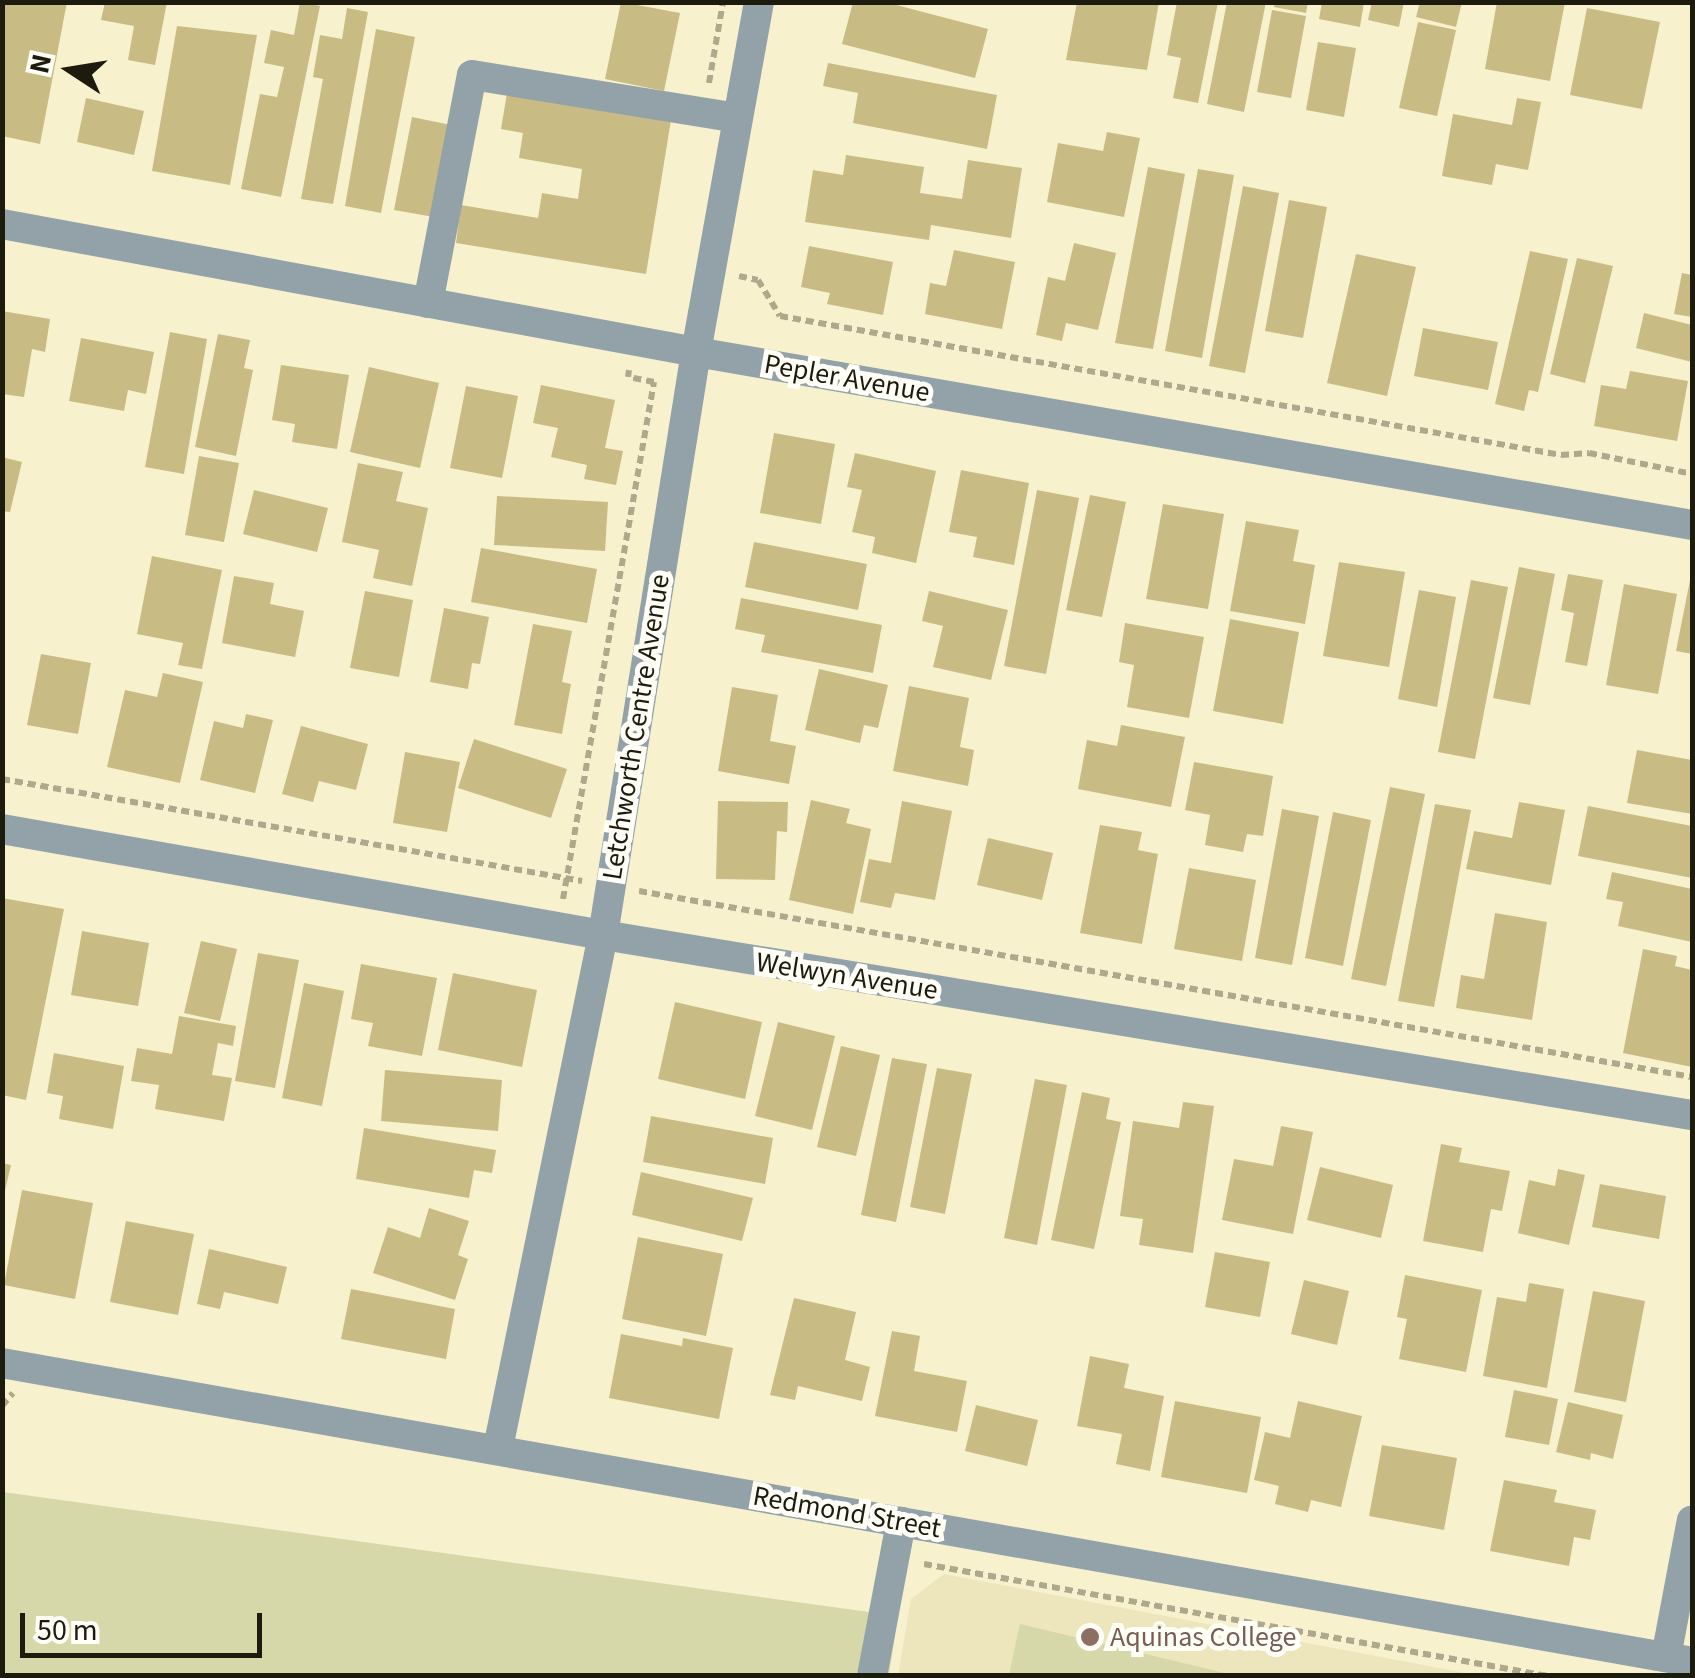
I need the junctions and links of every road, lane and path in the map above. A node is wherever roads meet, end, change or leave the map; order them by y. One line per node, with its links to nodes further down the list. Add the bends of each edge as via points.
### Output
1 (760, 2): 2 (street, Letchworth Centre Avenue)
2 (738, 118): 4 (street, Letchworth Centre Avenue); 5 (street, via 472,75)
3 (2, 224): 5 (street, Pepler Avenue)
4 (710, 271): 6 (street, Letchworth Centre Avenue); 7 (path, via 758,280 780,316)
5 (428, 302): 6 (street, Pepler Avenue)
6 (696, 352): 8 (street, Pepler Avenue); 11 (street, Letchworth Centre Avenue)
7 (1692, 474)
8 (1692, 526)
9 (2, 779): 11 (path)
10 (2, 828): 12 (street, Welwyn Avenue)
11 (610, 886): 12 (street, Letchworth Centre Avenue); 13 (path)
12 (603, 936): 14 (street, Welwyn Avenue); 16 (street, Letchworth Centre Avenue)
13 (1692, 1077)
14 (1692, 1115)
15 (2, 1362): 16 (street, Redmond Street)
16 (498, 1448): 18 (street, Redmond Street)
17 (1692, 1520): 19 (street)
18 (901, 1522): 19 (street, Redmond Street); 20 (street)
19 (1679, 1659)
20 (872, 1676)

